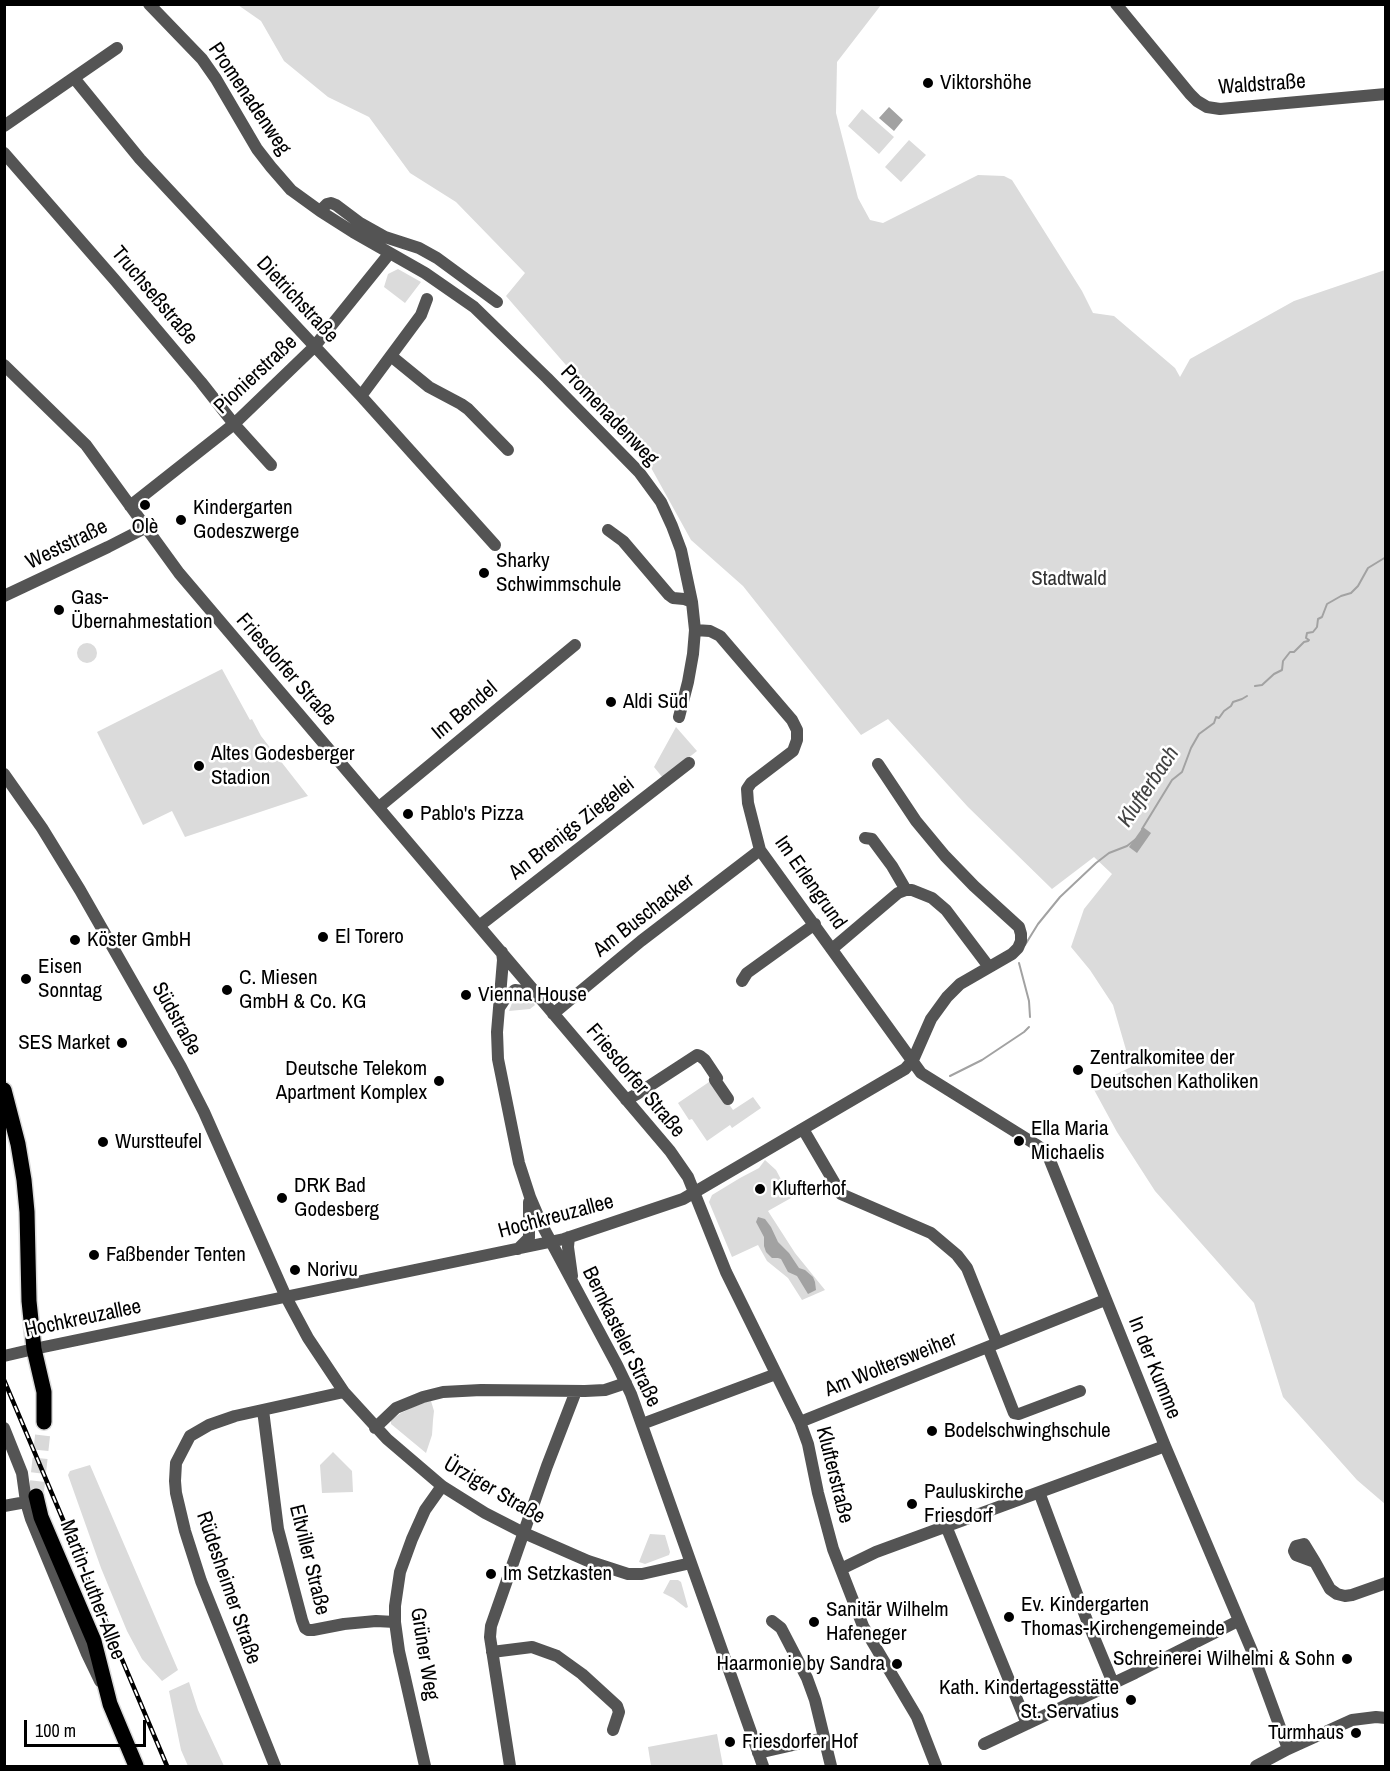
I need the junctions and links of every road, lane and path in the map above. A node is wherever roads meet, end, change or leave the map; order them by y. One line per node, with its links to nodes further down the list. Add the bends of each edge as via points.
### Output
1 (149, 4): 8 (street, Promenadenweg, via 202,59 270,167 291,190)
2 (1116, 4): 5 (street, Waldstraße, via 1190,94 1207,107)
3 (117, 48): 4 (street)
4 (74, 78): 6 (street); 14 (street, Dietrichstraße, via 140,159)
5 (1386, 94)
6 (4, 126)
7 (4, 153): 18 (street, Truchseßstraße)
8 (320, 211): 9 (street, Promenadenweg); 10 (street, via 327,204 336,205 386,237 437,258)
9 (389, 254): 11 (street, Promenadenweg); 14 (street, Pionierstraße)
10 (458, 275): 11 (street); 13 (street)
11 (449, 288): 26 (street, Promenadenweg, via 507,339 639,472 672,525)
12 (427, 299): 15 (street, via 422,315)
13 (497, 302)
14 (314, 347): 17 (street, Dietrichstraße); 18 (street, Pionierstraße)
15 (391, 356): 17 (street); 19 (street, via 429,387 461,404)
16 (4, 365): 21 (street, Friesdorfer Straße, via 86,445)
17 (361, 396): 24 (street, Dietrichstraße)
18 (234, 424): 20 (street, Truchseßstraße); 21 (street, Pionierstraße)
19 (508, 450)
20 (271, 465)
21 (130, 506): 22 (street, Friesdorfer Straße)
22 (145, 528): 25 (street, Weststraße); 33 (street, Friesdorfer Straße, via 208,609)
23 (608, 531): 26 (street, via 623,541 669,595)
24 (495, 545)
25 (4, 596)
26 (692, 602): 27 (street, Promenadenweg)
27 (694, 630): 29 (street, Promenadenweg, via 691,668); 35 (street, Im Erlengrund, via 720,636 797,730 793,751 747,789)
28 (575, 645): 33 (street, Im Bendel)
29 (679, 717)
30 (689, 763): 38 (street, An Brenigs Ziegelei)
31 (878, 764): 41 (street, Hochkreuzallee, via 945,856 1019,927 1021,941 1015,951)
32 (4, 774): 57 (street, Südstraße, via 80,890 186,1077)
33 (379, 807): 38 (street, Friesdorfer Straße)
34 (866, 838): 36 (street, via 872,839)
35 (760, 850): 37 (street, Im Erlengrund); 45 (street, Am Buschacker)
36 (906, 890): 39 (street); 41 (street, via 919,892 940,904)
37 (815, 924): 39 (street, Im Erlengrund); 42 (street, via 747,973)
38 (479, 926): 40 (street, Friesdorfer Straße)
39 (832, 949): 46 (street, Im Erlengrund)
40 (502, 952): 43 (street, Friesdorfer Straße); 44 (street, Bernkasteler Straße)
41 (989, 967): 46 (street, Hochkreuzallee, via 960,984 939,1006)
42 (742, 981)
43 (541, 999): 44 (street, via 515,990); 45 (street, Friesdorfer Straße)
44 (498, 1010): 52 (street, Bernkasteler Straße, via 498,1059 519,1163)
45 (553, 1014): 49 (street, Friesdorfer Straße)
46 (913, 1060): 50 (street, Hochkreuzallee, via 905,1069); 58 (street, In der Kumme, via 924,1075 1045,1151)
47 (4, 1090): 60 (main road, via 24,1180)
48 (728, 1099): 49 (street, via 705,1060 697,1055)
49 (626, 1100): 51 (street, Friesdorfer Straße, via 670,1151)
50 (803, 1129): 51 (street, Hochkreuzallee); 59 (street, via 842,1194 930,1233 949,1247 967,1268)
51 (694, 1192): 53 (street, Hochkreuzallee, via 676,1202); 62 (street, Klufterstraße, via 726,1272)
52 (530, 1197): 54 (street, Bernkasteler Straße); 55 (street, via 529,1238)
53 (569, 1237): 54 (street, Hochkreuzallee); 56 (street)
54 (551, 1242): 55 (street, Hochkreuzallee); 56 (street, Bernkasteler Straße)
55 (517, 1249): 57 (street, Hochkreuzallee)
56 (573, 1283): 63 (street, Bernkasteler Straße)
57 (286, 1297): 60 (street, Hochkreuzallee); 66 (street, Ürziger Straße)
58 (1106, 1300): 59 (street, Am Woltersweiher); 73 (street, In der Kumme)
59 (993, 1345): 65 (street, via 1014,1413); 69 (street, Am Woltersweiher)
60 (34, 1349): 61 (street, Hochkreuzallee); 68 (main road, via 44,1392)
61 (4, 1356)
62 (777, 1374): 69 (street, Klufterstraße); 70 (street)
63 (626, 1383): 64 (street, via 605,1390); 70 (street, Bernkasteler Straße)
64 (576, 1391): 72 (street, via 443,1392 396,1408); 79 (street)
65 (1080, 1391)
66 (344, 1392): 67 (street, Rüdesheimer Straße); 72 (street, Ürziger Straße)
67 (263, 1410): 86 (street, Eltviller Straße, via 278,1529 305,1628); 97 (street, Rüdesheimer Straße, via 218,1421 190,1436 176,1463 175,1483 180,1514 201,1581)
68 (44, 1422)
69 (800, 1422): 82 (street, Klufterstraße)
70 (642, 1424): 81 (street, Bernkasteler Straße)
71 (4, 1428): 76 (street)
72 (375, 1428): 74 (street, Ürziger Straße)
73 (1165, 1446): 75 (street); 85 (street, In der Kumme)
74 (442, 1486): 79 (street, Ürziger Straße); 86 (street, Grüner Weg, via 420,1518 401,1567)
75 (1039, 1492): 78 (street); 88 (street)
76 (31, 1499): 77 (street); 96 (main road, Martin-Luther-Allee, via 94,1641 106,1689)
77 (4, 1506)
78 (946, 1526): 82 (street); 90 (street)
79 (524, 1533): 81 (street, Ürziger Straße, via 628,1574); 87 (street, via 490,1626)
80 (1315, 1562): 83 (street, via 1330,1589 1341,1595)
81 (691, 1563): 95 (street, Bernkasteler Straße)
82 (841, 1569): 102 (street, Klufterstraße, via 863,1626 917,1717)
83 (1386, 1583)
84 (772, 1621): 92 (street, via 781,1628 807,1678)
85 (1238, 1621): 88 (street); 94 (street, In der Kumme)
86 (395, 1622): 98 (street, Grüner Weg)
87 (492, 1652): 91 (street, via 532,1647 557,1656 617,1706); 99 (street)
88 (1113, 1683): 90 (street)
89 (1386, 1718): 94 (street, via 1352,1720)
90 (1027, 1724): 93 (street)
91 (613, 1730)
92 (824, 1737): 95 (street); 101 (street)
93 (984, 1744)
94 (1288, 1749): 103 (street)
95 (758, 1753): 100 (street, Bernkasteler Straße)
96 (136, 1767)
97 (275, 1767)
98 (425, 1767)
99 (510, 1767)
100 (763, 1767)
101 (831, 1767)
102 (936, 1767)
103 (1256, 1767)

